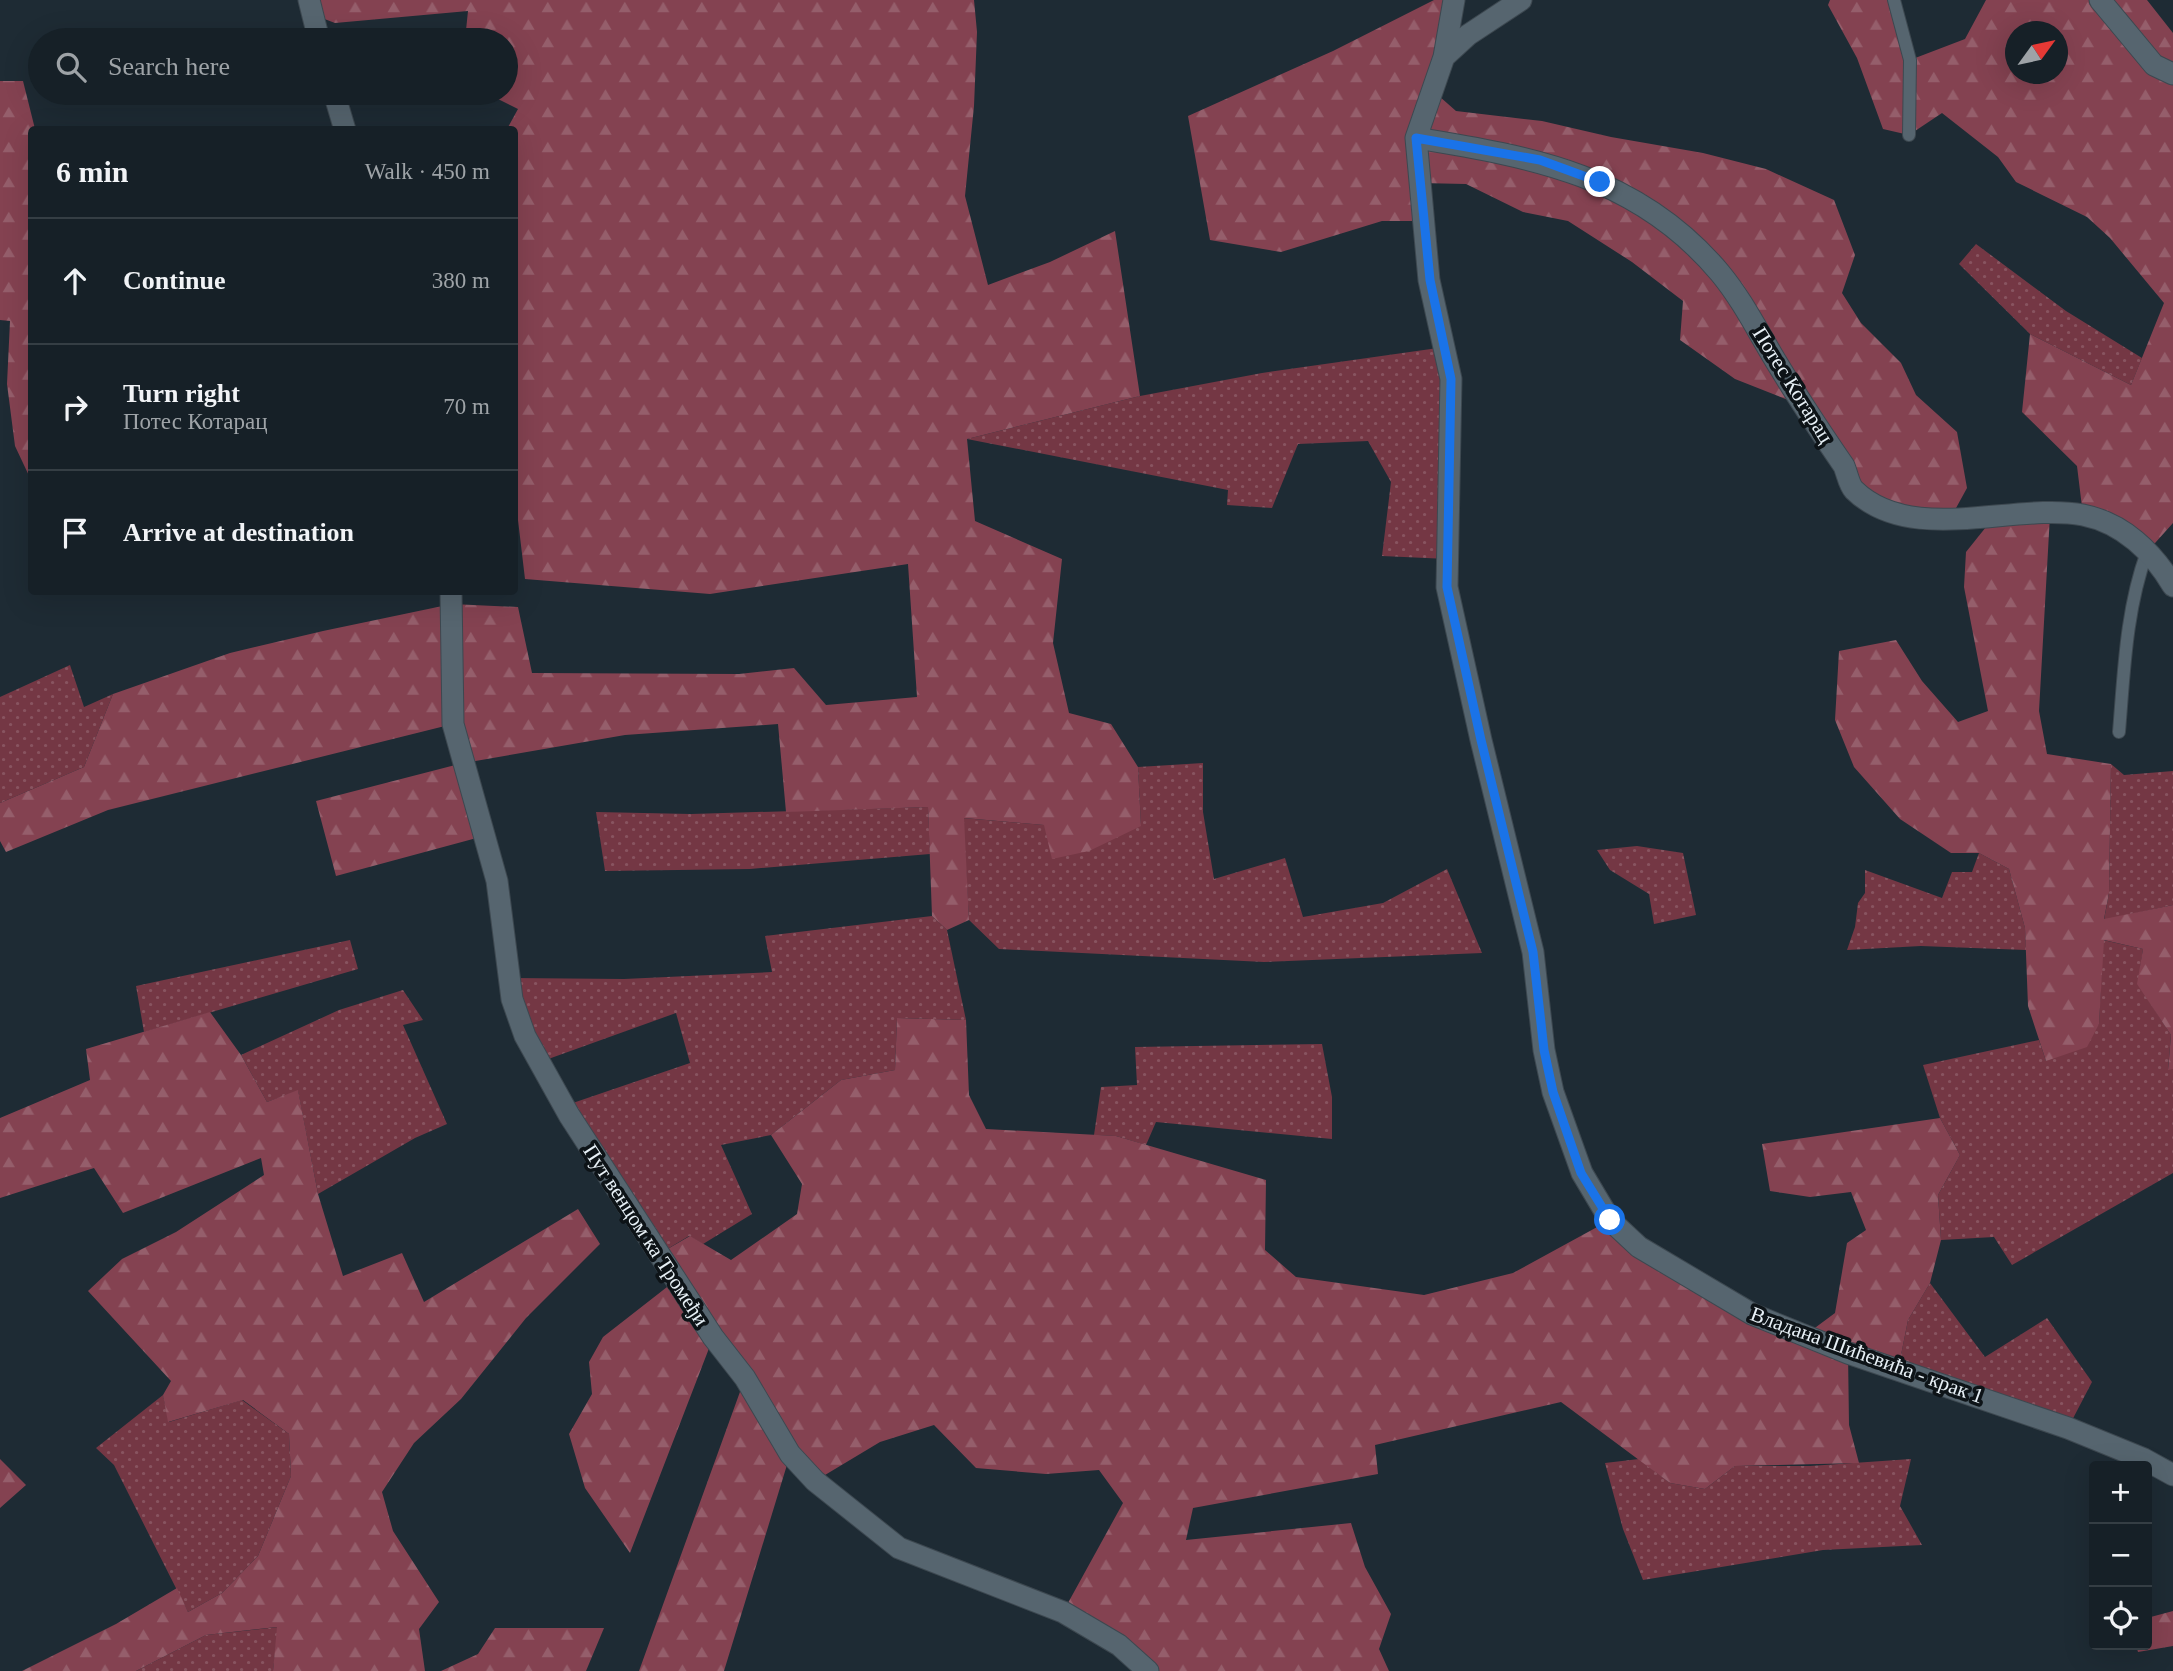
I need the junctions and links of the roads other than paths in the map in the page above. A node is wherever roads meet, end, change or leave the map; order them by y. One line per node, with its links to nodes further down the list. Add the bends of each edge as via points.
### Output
1 (309, 0): 6 (street)
2 (1454, 0): 7 (street, Владана Шићевића - крак 1)
3 (1521, 0): 7 (street, via 1468,34)
4 (1894, 0): 11 (lane, via 1910,60)
5 (2100, 0): 8 (street, via 2154,65)
6 (316, 28)
7 (1444, 57): 12 (street, Владана Шићевића - крак 1)
8 (2173, 74)
9 (338, 105): 10 (street)
10 (344, 126)
11 (1909, 135)
12 (1416, 138): 13 (street, Потес Котарац, via 1509,153 1571,170 1628,196 1680,231 1720,274 1844,466 1852,489 1869,501 1907,516 1950,519 2083,515 2130,534); 17 (street, Владана Шићевића - крак 1, via 1430,280 1451,379 1447,587 1533,952 1553,1092 1592,1194 1610,1220 1639,1247 1752,1314 1848,1353 2068,1428)
13 (2147, 552): 14 (street, Потес Котарац); 16 (lane, via 2137,577)
14 (2173, 586)
15 (451, 595): 18 (street, Пут венцом ка Тромеђи, via 453,724 497,881 512,999 525,1036 569,1115 713,1337 745,1378 790,1454 815,1480 899,1548 1063,1612 1119,1645)
16 (2119, 732)
17 (2173, 1475)
18 (1148, 1671)

